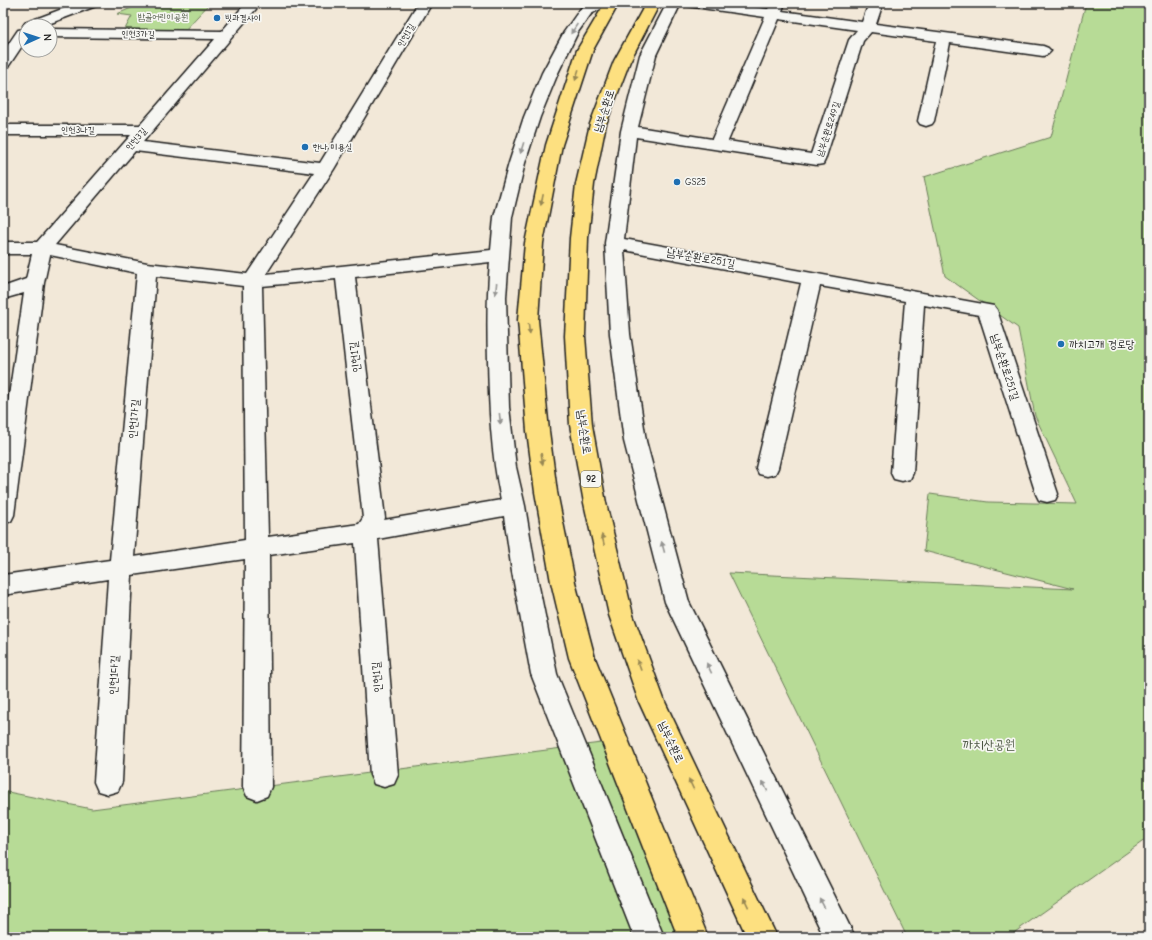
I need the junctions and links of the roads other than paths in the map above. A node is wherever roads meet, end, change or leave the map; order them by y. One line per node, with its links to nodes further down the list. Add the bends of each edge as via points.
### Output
1 (91, 3): 11 (street)
2 (254, 3): 15 (street, 인헌3길)
3 (425, 3): 25 (street, 인헌1길)
4 (601, 3): 29 (street, one-way to 29, via 586,11 550,73 517,163 503,217)
5 (612, 3): 51 (main road, one-way to 51, via 585,50 554,146 534,243 528,320 546,492 582,658)
6 (653, 3): 52 (main road, 남부순환로 / 92, one-way to 6, via 652,702 620,615 595,503 582,426 575,336 578,238 586,184 598,124 622,60)
7 (674, 3): 21 (street, via 648,55)
8 (694, 3): 10 (street)
9 (876, 3): 12 (street, 남부순환로249길)
10 (776, 8): 12 (street); 24 (street)
11 (53, 18)
12 (867, 27): 16 (street); 24 (street, 남부순환로249길, via 856,40 818,160)
13 (58, 33): 15 (street, 인헌3가길)
14 (18, 35): 18 (street)
15 (226, 35): 20 (street, 인헌3길)
16 (944, 38): 17 (street); 19 (street)
17 (1043, 51)
18 (3, 64)
19 (926, 121)
20 (145, 130): 22 (street, 인헌3나길); 23 (street, 인헌3길)
21 (629, 131): 24 (street, 남부순환로249길); 26 (street)
22 (6, 134)
23 (130, 145): 25 (street); 28 (street, 인헌3길)
24 (718, 145)
25 (325, 169): 33 (street, 인헌1길)
26 (614, 243): 32 (street, 남부순환로251길); 53 (street, one-way to 26, via 677,602 635,441 620,334)
27 (3, 248): 28 (street)
28 (42, 248): 30 (street); 34 (street, 인헌3길)
29 (500, 255): 31 (street); 41 (street, one-way to 41, via 496,297 499,407 505,467)
30 (147, 269): 33 (street); 45 (street, 인헌1가길)
31 (345, 272): 33 (street); 43 (street, 인헌1길, via 374,518)
32 (812, 278): 36 (street, 남부순환로251길); 38 (street)
33 (252, 281): 44 (street)
34 (35, 283): 35 (street); 37 (street, 인헌3길)
35 (3, 293)
36 (915, 297): 39 (street); 40 (street, 남부순환로251길, via 987,310)
37 (13, 381): 42 (street, 인헌3길)
38 (767, 468)
39 (902, 472)
40 (1047, 494)
41 (514, 506): 43 (street); 50 (street, via 544,674)
42 (3, 515)
43 (366, 532): 44 (street); 47 (street, 인헌1길)
44 (257, 548): 45 (street); 49 (street)
45 (120, 568): 46 (street); 48 (street, 인헌1다길)
46 (3, 585)
47 (384, 775)
48 (108, 782)
49 (257, 787)
50 (649, 937)
51 (693, 937)
52 (762, 937)
53 (840, 937)

